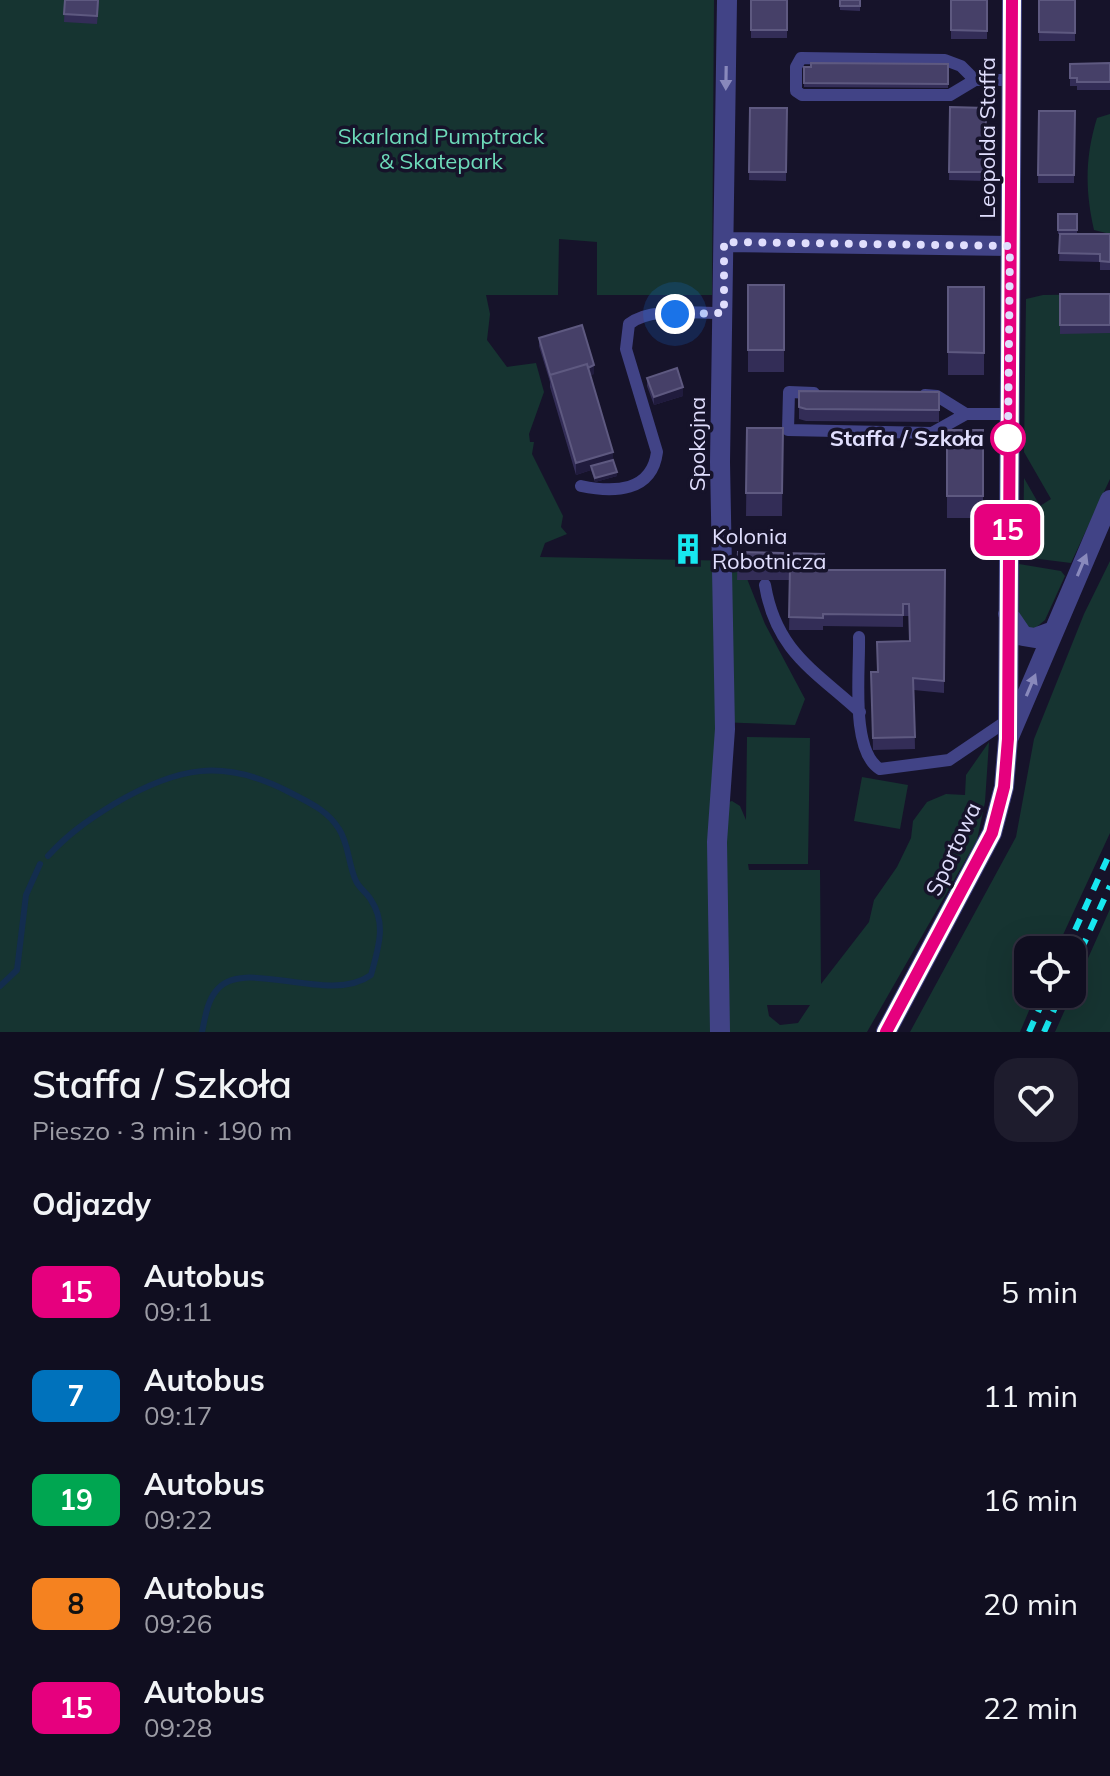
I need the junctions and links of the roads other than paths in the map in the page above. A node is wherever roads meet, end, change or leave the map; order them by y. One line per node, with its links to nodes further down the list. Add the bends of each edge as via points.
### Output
1 (727, 0): 5 (street, Spokojna, one-way to 5)
2 (1012, 0): 4 (street, Leopolda Staffa)
3 (975, 80): 3 (lane, via 945,60 801,58 796,67 796,91 802,95 950,95); 4 (lane)
4 (1011, 80): 6 (street, Leopolda Staffa)
5 (724, 242): 6 (street); 7 (street, Spokojna)
6 (1010, 246): 11 (street, Leopolda Staffa)
7 (724, 313): 12 (lane, via 651,315 629,324 626,349 657,452 655,465 649,477 623,489); 20 (street, Spokojna, via 720,462 725,740 717,842)
8 (834, 393): 10 (lane, via 789,392 788,430 932,433)
9 (907, 395): 10 (lane, via 937,396)
10 (966, 414): 11 (lane)
11 (1008, 414): 15 (street, Leopolda Staffa)
12 (581, 486)
13 (1110, 500): 16 (street, Sportowa, one-way to 13)
14 (765, 585): 18 (lane, via 772,620 783,641)
15 (1007, 612): 16 (street, via 1023,636); 19 (street, Leopolda Staffa)
16 (1054, 631): 19 (street, Sportowa, one-way to 16)
17 (859, 637): 18 (lane)
18 (860, 712): 19 (lane, via 863,751 880,769 961,756)
19 (1008, 729): 21 (street, Sportowa, via 1004,787 992,833)
20 (720, 1032)
21 (886, 1032)

